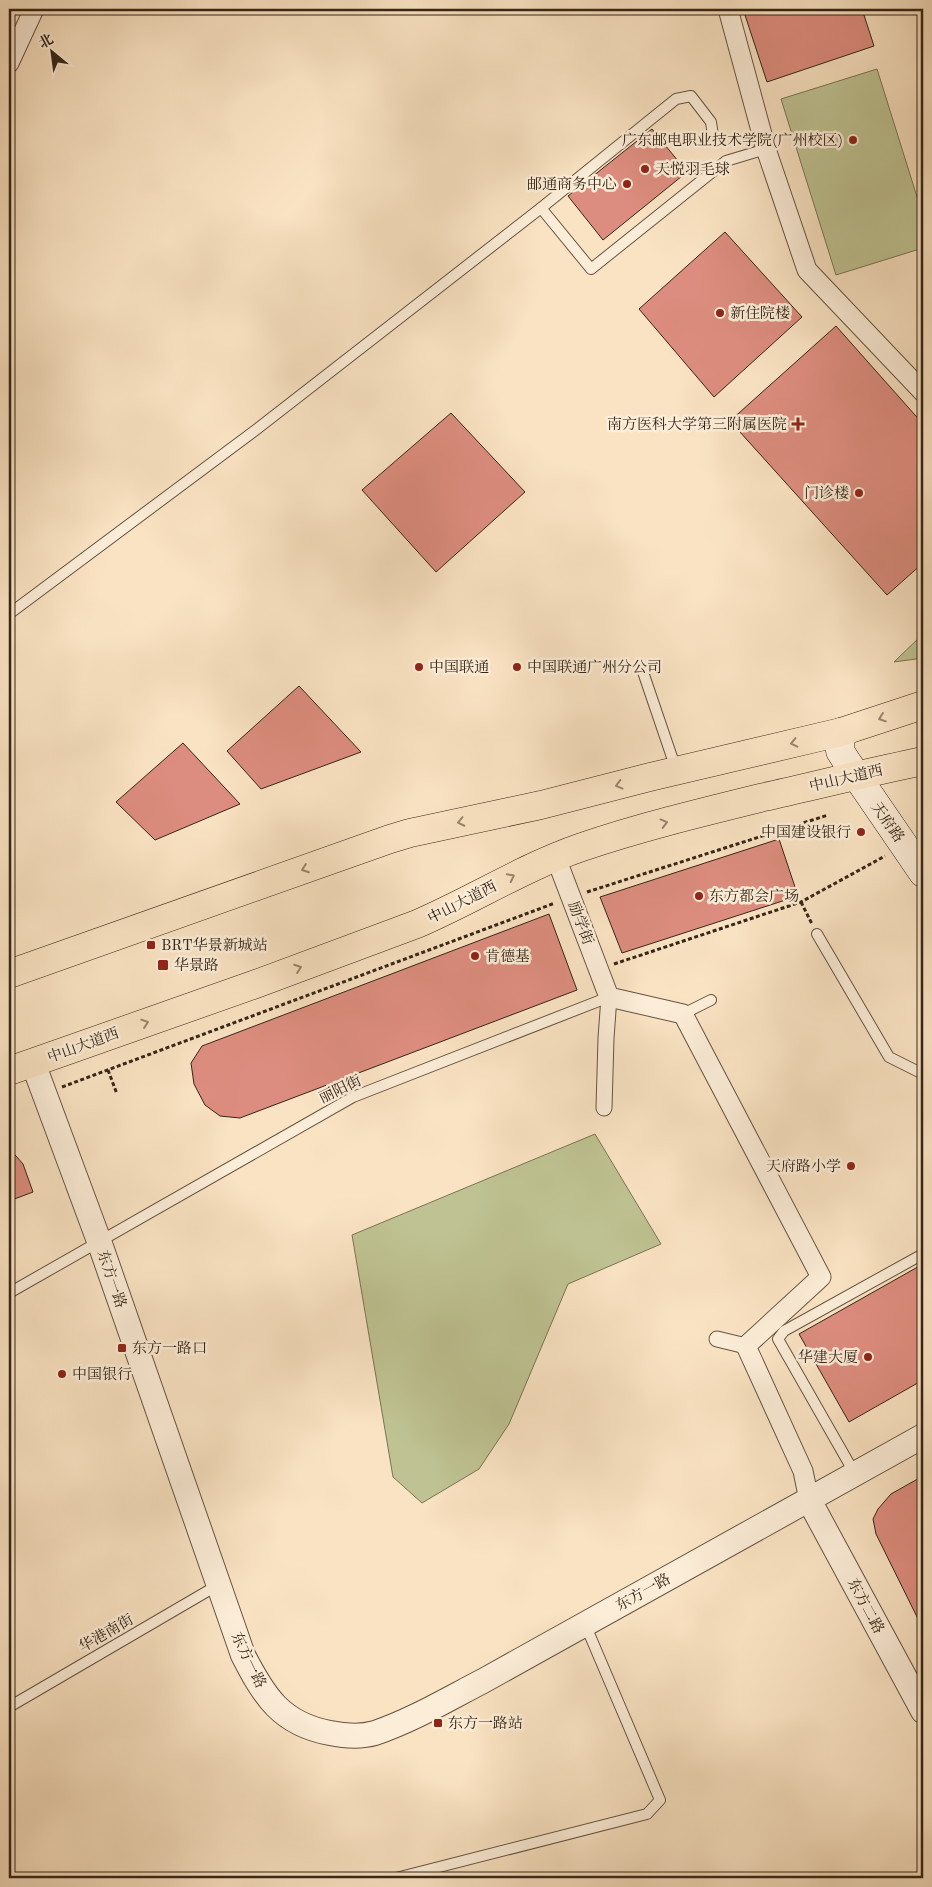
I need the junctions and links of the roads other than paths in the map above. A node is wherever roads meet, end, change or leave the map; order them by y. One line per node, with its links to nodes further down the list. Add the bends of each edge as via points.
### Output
1 (34, 9): 3 (street)
2 (728, 9): 5 (street)
3 (9, 63)
4 (713, 136): 6 (lane, via 711,122 691,96 676,99)
5 (766, 149): 6 (lane, via 726,162 591,269); 7 (street, via 807,270)
6 (541, 208): 8 (lane, via 257,429)
7 (923, 392)
8 (9, 614)
9 (642, 669): 13 (lane)
10 (923, 705): 11 (highway, one-way to 11)
11 (841, 732): 13 (highway, one-way to 13); 14 (main road, 天府路, via 840,751)
12 (923, 762): 14 (highway, 中山大道西)
13 (677, 770): 19 (highway, one-way to 19, via 390,839)
14 (865, 773): 15 (main road, 天府路); 16 (highway, 中山大道西, one-way to 14, via 637,830); 17 (main road, 天府路)
15 (923, 841)
16 (556, 858): 20 (street, 励学街); 23 (highway, 中山大道西, one-way to 16, via 417,924)
17 (923, 873)
18 (817, 934): 24 (lane, via 889,1057)
19 (9, 974)
20 (608, 993): 22 (street); 25 (street); 26 (lane, 丽阳街, via 353,1097)
21 (711, 1000): 22 (lane)
22 (683, 1014): 30 (street, via 821,1277)
23 (21, 1067): 26 (street, 东方一路, via 44,1093)
24 (923, 1074)
25 (604, 1108)
26 (99, 1241): 28 (lane, 丽阳街); 34 (street, 东方一路)
27 (923, 1254): 32 (lane, via 784,1331 778,1339)
28 (9, 1293)
29 (717, 1338): 30 (street)
30 (746, 1346): 33 (street, via 803,1471)
31 (923, 1436): 32 (street, 东方一路)
32 (855, 1474): 33 (street, 东方一路)
33 (809, 1500): 35 (street, 东方一路); 37 (street, 东方二路)
34 (218, 1585): 35 (street, 东方一路, via 243,1655 258,1685 277,1708 300,1725 347,1737 374,1733 420,1713); 36 (lane, 华港南街)
35 (585, 1624): 38 (lane, via 660,1800 646,1814)
36 (9, 1707)
37 (923, 1711)
38 (396, 1878)

